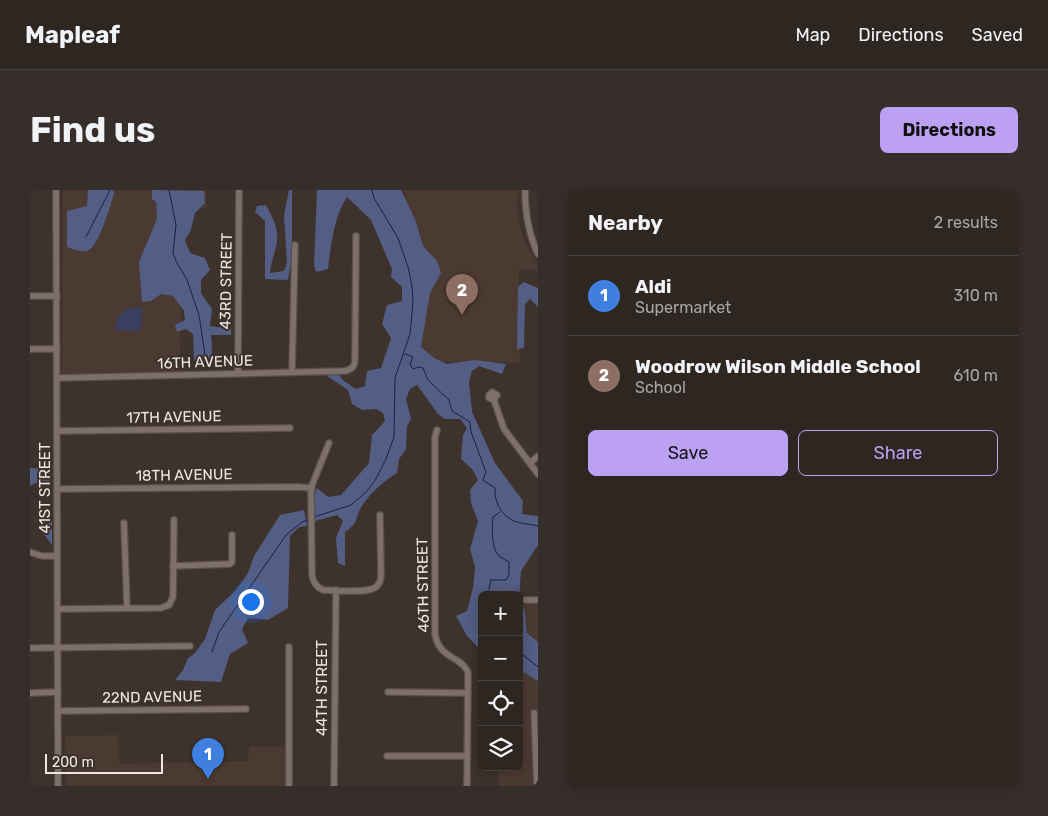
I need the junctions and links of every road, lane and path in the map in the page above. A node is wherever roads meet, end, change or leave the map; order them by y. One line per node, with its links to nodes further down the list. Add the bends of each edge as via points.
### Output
1 (56, 190): 8 (street, 41ST STREET)
2 (239, 190): 12 (street, 43RD STREET)
3 (525, 190): 6 (street, via 530,235)
4 (356, 236): 11 (street, 16TH AVENUE, via 353,367 345,371)
5 (294, 245): 11 (street)
6 (538, 254)
7 (30, 296): 8 (street)
8 (57, 296): 10 (street, 41ST STREET)
9 (30, 349): 10 (street)
10 (57, 349): 13 (street, 41ST STREET)
11 (292, 371): 12 (street, 16TH AVENUE)
12 (238, 373): 13 (street, 16TH AVENUE)
13 (57, 378): 17 (street, 41ST STREET)
14 (494, 400): 20 (street, via 504,429)
15 (290, 428): 17 (street, 17TH AVENUE)
16 (436, 430): 43 (street, 46TH STREET, via 435,634 444,653 467,670)
17 (57, 431): 23 (street, 41ST STREET)
18 (330, 443): 22 (street)
19 (538, 456): 20 (street)
20 (530, 463): 21 (street)
21 (538, 474)
22 (312, 488): 23 (street, 18TH AVENUE); 31 (street, via 312,575 314,583 323,590)
23 (57, 489): 29 (street, 41ST STREET)
24 (380, 514): 31 (street, via 379,583 375,588 366,590)
25 (174, 520): 30 (street)
26 (124, 523): 34 (street)
27 (232, 535): 30 (street, via 232,563)
28 (30, 552): 29 (street, via 38,556)
29 (57, 556): 35 (street, 41ST STREET)
30 (173, 566): 34 (street, via 173,596 169,605 161,608)
31 (336, 590): 51 (street, 44TH STREET)
32 (526, 600): 33 (street)
33 (538, 600)
34 (127, 607): 35 (street)
35 (58, 609): 39 (street, 41ST STREET)
36 (190, 646): 39 (street)
37 (290, 647): 50 (street)
38 (30, 648): 39 (street)
39 (58, 648): 40 (street, 41ST STREET)
40 (58, 692): 42 (street); 45 (street, 41ST STREET)
41 (388, 692): 43 (street)
42 (30, 693)
43 (468, 693): 48 (street, 46TH STREET)
44 (246, 709): 45 (street, 22ND AVENUE)
45 (58, 711): 49 (street, 41ST STREET)
46 (534, 713): 53 (street)
47 (387, 756): 48 (street)
48 (467, 756): 52 (street, 46TH STREET)
49 (58, 786)
50 (289, 786)
51 (334, 786)
52 (467, 786)
53 (537, 786)

